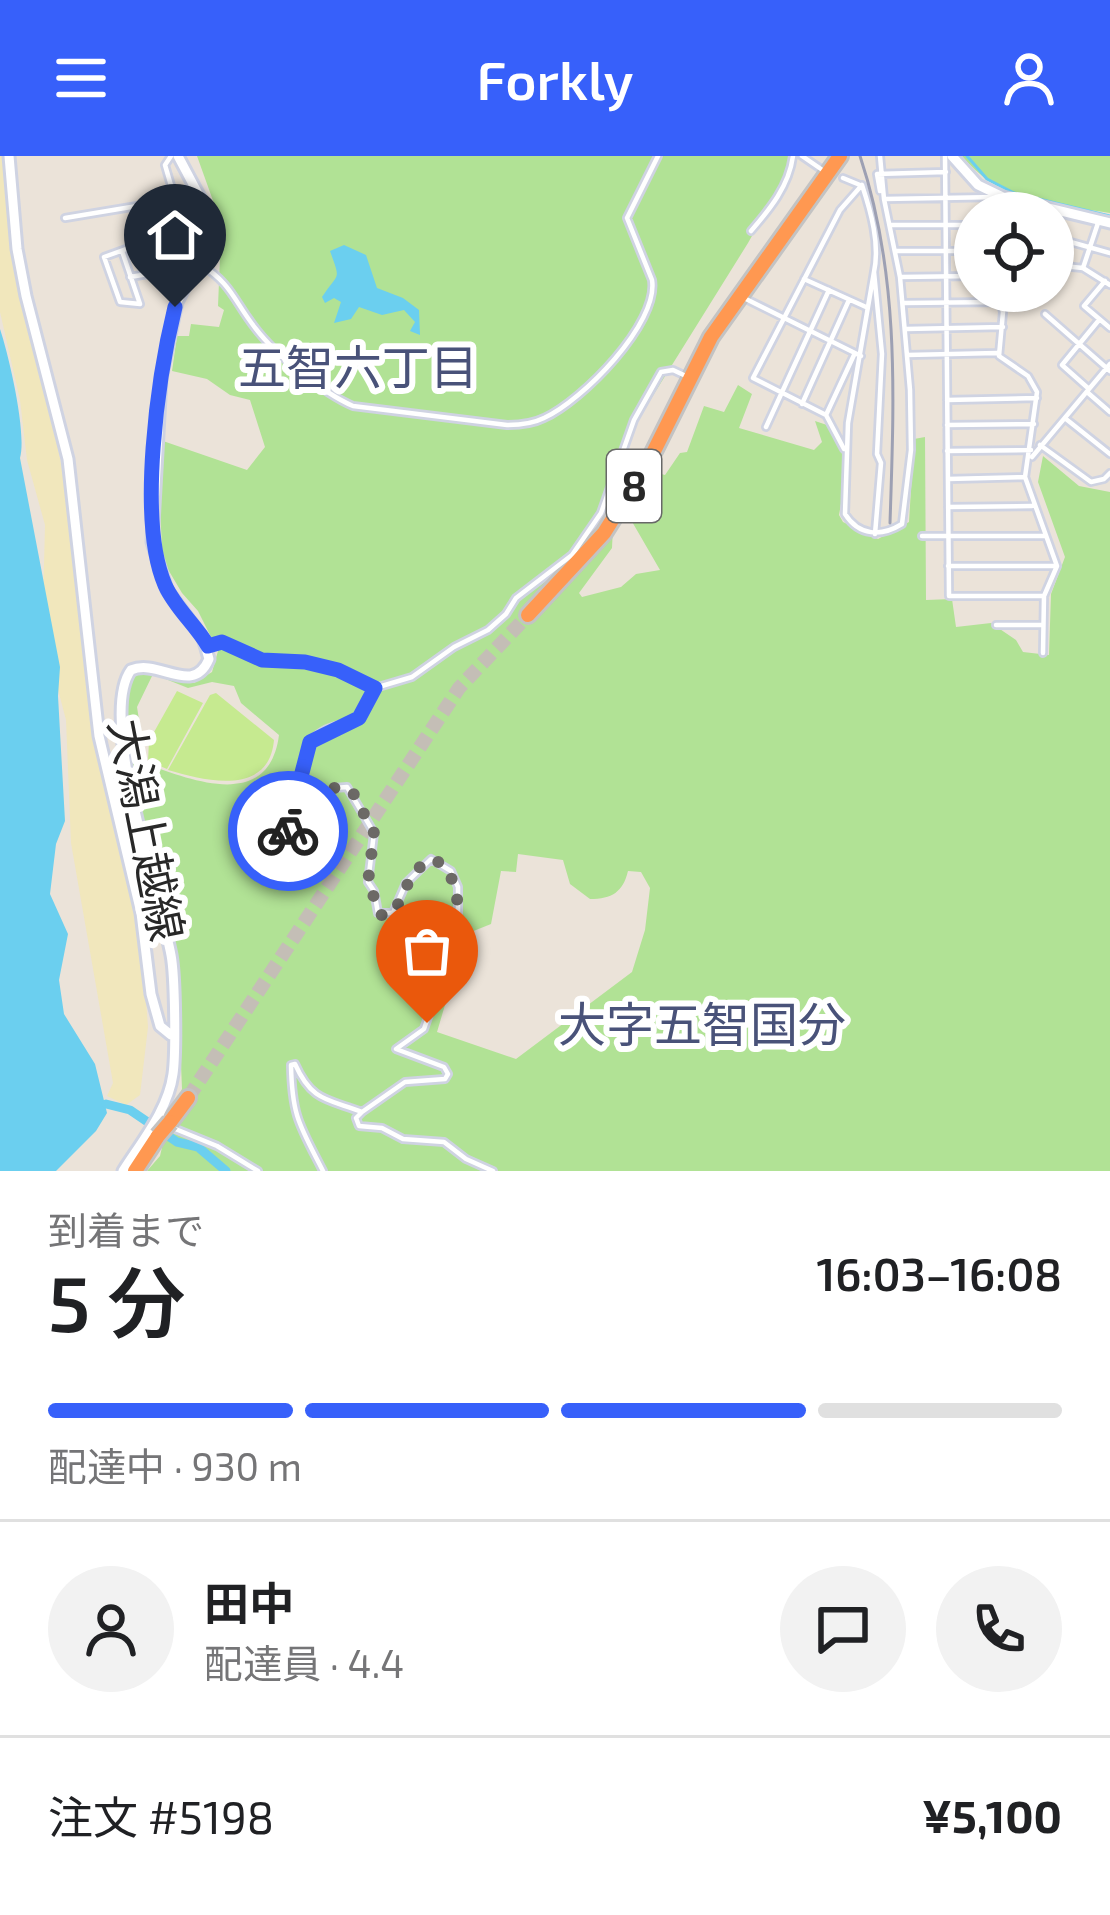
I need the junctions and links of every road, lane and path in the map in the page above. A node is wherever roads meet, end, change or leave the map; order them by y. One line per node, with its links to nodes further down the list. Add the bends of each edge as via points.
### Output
1 (10, 156): 103 (main road, via 17,249 68,459 99,736 141,913 151,994)
2 (174, 156): 20 (street, via 165,160 172,189 166,201); 21 (main road)
3 (658, 156): 34 (street, via 627,218 654,290 646,315 572,400 530,423 335,398 269,344 224,279)
4 (793, 156): 26 (street, via 773,206)
5 (802, 156): 9 (street)
6 (840, 156): 45 (highway, 8)
7 (880, 156): 11 (street)
8 (949, 156): 10 (street); 15 (main road)
9 (821, 169)
10 (946, 172): 11 (street); 16 (street)
11 (880, 173): 14 (street); 18 (street)
12 (843, 178): 13 (street)
13 (862, 185): 37 (street, via 878,256); 42 (street)
14 (880, 191)
15 (992, 192)
16 (946, 198): 17 (street); 18 (street); 24 (street)
17 (954, 198)
18 (884, 199): 23 (street)
19 (1074, 215): 22 (main road)
20 (64, 218)
21 (206, 220): 29 (street); 34 (main road)
22 (1104, 222): 28 (street)
23 (889, 225): 24 (street); 30 (street)
24 (946, 225): 25 (street); 31 (street)
25 (954, 225)
26 (751, 231)
27 (1074, 243): 28 (street)
28 (1090, 247): 33 (street); 36 (street)
29 (122, 251): 40 (street); 40 (street, via 104,257 120,302 140,304)
30 (895, 251): 31 (street); 41 (street)
31 (946, 251): 32 (street); 38 (street)
32 (954, 251)
33 (1110, 253)
34 (197, 264): 40 (street); 100 (main road, via 175,307 161,380 152,542 167,590)
35 (1074, 267): 36 (street)
36 (1083, 268): 43 (street)
37 (874, 272): 63 (street); 90 (street, via 882,354)
38 (946, 276): 39 (street); 41 (street); 47 (street)
39 (954, 276)
40 (130, 277)
41 (901, 277): 49 (street)
42 (804, 279): 44 (street); 53 (street)
43 (1107, 283): 54 (street, via 1084,306)
44 (829, 290): 46 (street); 59 (street)
45 (738, 296): 53 (street); 67 (highway, 8)
46 (849, 299): 50 (street); 60 (street)
47 (946, 302): 48 (street); 49 (street); 56 (street)
48 (954, 302)
49 (903, 303): 58 (street)
50 (866, 307)
51 (1001, 312): 55 (street)
52 (1045, 314): 61 (street)
53 (784, 319): 59 (street); 69 (street, via 753,378)
54 (1099, 320): 57 (street); 61 (street)
55 (1003, 327): 56 (street); 62 (street)
56 (947, 328): 58 (street); 65 (street)
57 (1110, 328)
58 (906, 329): 64 (street)
59 (810, 331): 60 (street); 69 (street)
60 (832, 341): 63 (street); 72 (street)
61 (1079, 344): 66 (street); 68 (street, via 1062,365)
62 (999, 353): 65 (street); 70 (street, via 1033,381)
63 (858, 354): 74 (street); 82 (street)
64 (907, 355): 65 (street); 90 (street, via 904,520)
65 (947, 355): 71 (street)
66 (1109, 367): 68 (street)
67 (688, 377): 97 (highway, 8, via 604,533); 102 (street, via 661,372 592,532 562,566 488,630 412,677)
68 (1088, 390): 73 (street); 75 (street)
69 (779, 393): 72 (street); 78 (street)
70 (1037, 398): 71 (street); 76 (street)
71 (947, 400): 77 (street)
72 (802, 404): 74 (street)
73 (1110, 412)
74 (826, 415): 82 (street)
75 (1066, 418): 79 (street); 83 (street)
76 (1034, 424): 77 (street); 80 (street)
77 (947, 425): 81 (street)
78 (766, 427)
79 (1040, 445): 84 (street); 85 (street, via 1090,482)
80 (1031, 450): 81 (street); 84 (street)
81 (947, 452): 87 (street)
82 (847, 453): 90 (street, via 846,518)
83 (1110, 454)
84 (1029, 461): 86 (street)
85 (1110, 472)
86 (1025, 477): 87 (street); 88 (street)
87 (948, 478): 89 (street)
88 (1035, 506): 89 (street); 93 (street)
89 (948, 508): 92 (street)
90 (874, 534)
91 (922, 536): 92 (street)
92 (948, 536): 93 (street); 94 (street)
93 (1046, 536): 95 (street)
94 (948, 566): 95 (street); 96 (street, via 949,596)
95 (1057, 566): 96 (street)
96 (1044, 596): 99 (street)
97 (528, 614)
98 (996, 625): 99 (street)
99 (1043, 625): 101 (street)
100 (208, 646): 102 (street, via 222,642 262,660 319,664); 103 (main road, 大潟上越線, via 199,675 139,667 128,673 121,696 123,762 172,962)
101 (1043, 652)
102 (375, 688): 105 (street, via 359,718 310,742 280,822 295,830 334,788 347,788 374,833 368,882 378,913 393,913 427,860 451,871 458,887 427,1023 396,1049 444,1067 447,1077 400,1084)
103 (171, 1036): 106 (main road, 大潟上越線, via 171,1081)
104 (188, 1098): 106 (highway)
105 (362, 1112): 110 (street, via 325,1102 291,1065 292,1108); 111 (street, via 359,1126 444,1142)
106 (157, 1126): 107 (main road, 大潟上越線); 108 (highway); 109 (street, via 217,1145)
107 (123, 1171)
108 (135, 1171)
109 (258, 1171)
110 (322, 1171)
111 (493, 1171)

